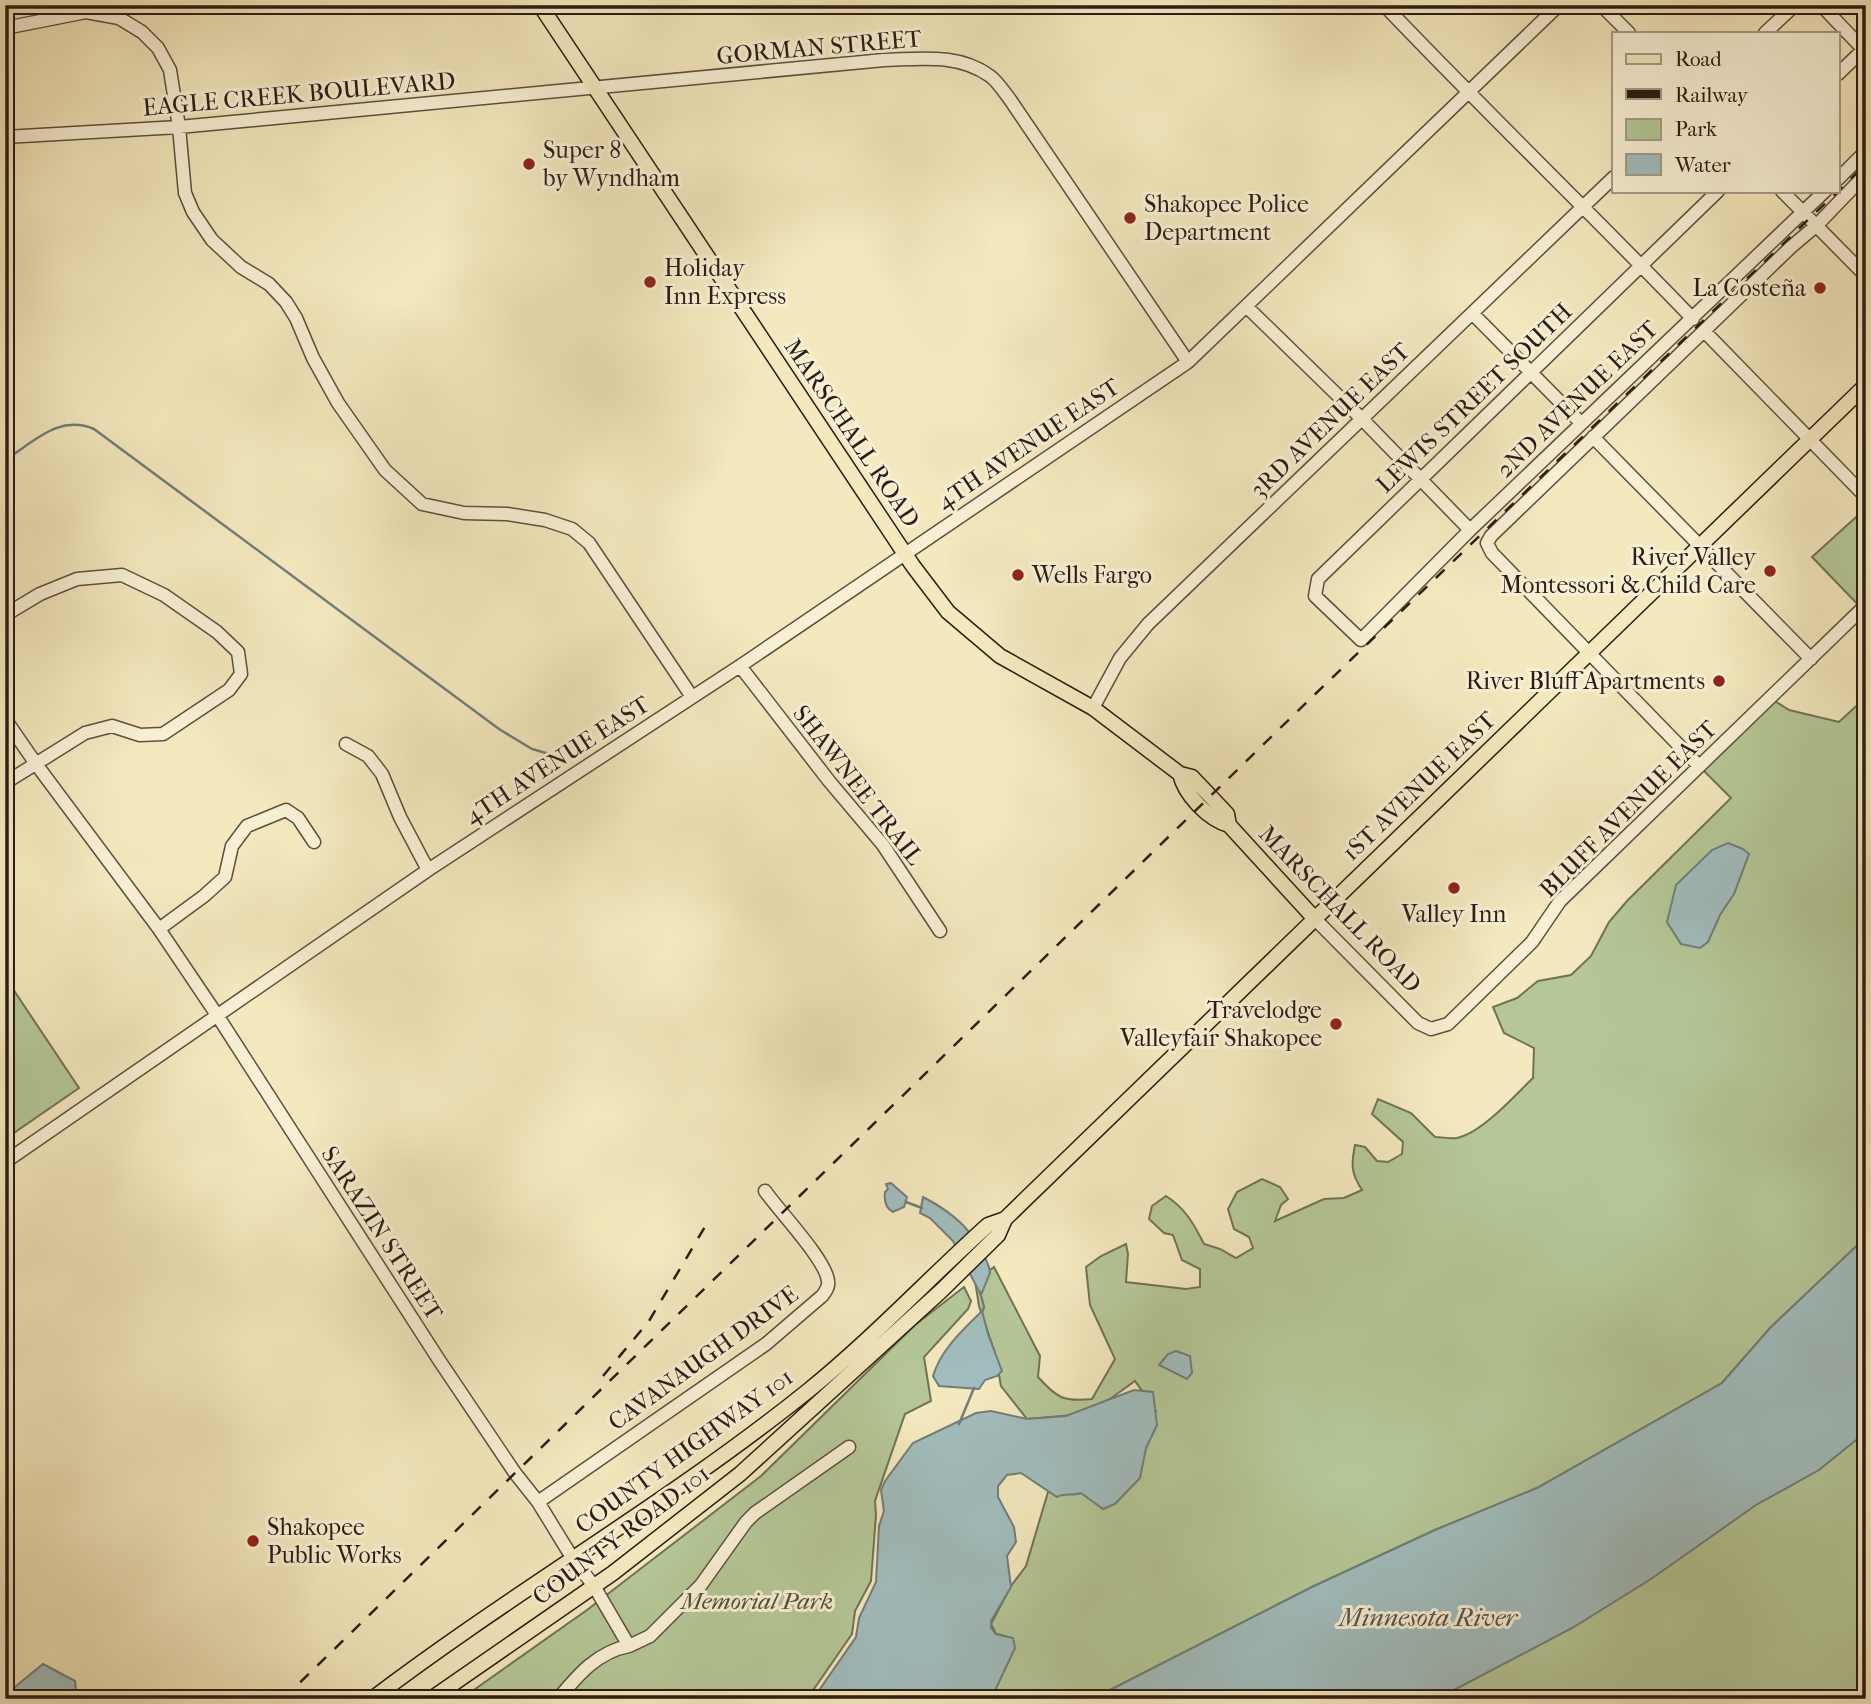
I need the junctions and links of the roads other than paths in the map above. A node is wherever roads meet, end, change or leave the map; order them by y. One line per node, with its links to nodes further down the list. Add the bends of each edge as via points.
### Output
1 (540, 5): 12 (main road, MARSCHALL ROAD)
2 (1384, 5): 13 (street)
3 (1559, 5): 13 (street, 4TH AVENUE EAST)
4 (1601, 5): 8 (street)
5 (1795, 5): 9 (street)
6 (1821, 5): 10 (street)
7 (5, 28): 14 (street, via 86,12 118,18 158,48 170,70)
8 (1628, 32)
9 (1766, 32)
10 (1865, 49): 11 (street)
11 (1840, 72)
12 (596, 88): 14 (street, EAGLE CREEK BOULEVARD); 32 (street, GORMAN STREET, via 917,58 947,58 971,66 991,77 1011,101); 43 (main road, MARSCHALL ROAD)
13 (1469, 94): 23 (street); 28 (street, 4TH AVENUE EAST)
14 (179, 127): 15 (street, EAGLE CREEK BOULEVARD); 50 (street, via 185,193 193,212 212,240 286,302 338,403 385,470 422,504 464,513 545,520 572,529 589,543)
15 (5, 137)
16 (1866, 151): 18 (street)
17 (1866, 174): 25 (street, 2ND AVENUE EAST)
18 (1840, 177)
19 (1612, 179): 23 (street, 3RD AVENUE EAST)
20 (1717, 192): 26 (street, LEWIS STREET SOUTH)
21 (1783, 192): 24 (street)
22 (1824, 192): 24 (street, 2ND AVENUE EAST)
23 (1584, 206): 26 (street); 29 (street, 3RD AVENUE EAST)
24 (1801, 212): 25 (street); 30 (street, 2ND AVENUE EAST)
25 (1817, 225): 27 (street); 31 (street, 2ND AVENUE EAST)
26 (1641, 265): 30 (street); 33 (street, LEWIS STREET SOUTH)
27 (1866, 276)
28 (1247, 307): 32 (street, 4TH AVENUE EAST); 35 (street)
29 (1472, 313): 33 (street); 35 (street, 3RD AVENUE EAST)
30 (1693, 319): 36 (street, 2ND AVENUE EAST)
31 (1704, 331): 37 (street, 2ND AVENUE EAST); 38 (street)
32 (1188, 362): 43 (street, 4TH AVENUE EAST)
33 (1530, 372): 36 (street); 39 (street, LEWIS STREET SOUTH)
34 (1866, 385): 38 (main road, 1ST AVENUE EAST)
35 (1362, 419): 39 (street); 51 (street, 3RD AVENUE EAST, via 1148,624 1120,658)
36 (1581, 423): 41 (street, 2ND AVENUE EAST)
37 (1593, 437): 42 (street); 47 (street, 2ND AVENUE EAST, via 1487,543)
38 (1810, 439): 40 (street); 42 (main road, 1ST AVENUE EAST)
39 (1420, 479): 41 (street); 46 (street, LEWIS STREET SOUTH, via 1318,579 1315,596)
40 (1866, 496)
41 (1470, 530): 46 (street, 2ND AVENUE EAST)
42 (1699, 546): 47 (main road, 1ST AVENUE EAST); 48 (street)
43 (905, 553): 49 (street, 4TH AVENUE EAST); 51 (main road, MARSCHALL ROAD, via 948,612 1000,656)
44 (1866, 605): 48 (street, BLUFF AVENUE EAST)
45 (5, 615): 54 (street, via 77,579 122,575 164,595 238,652 242,674 229,690 163,734 140,735 112,726 85,733)
46 (1361, 640)
47 (1589, 653): 55 (street); 59 (main road, 1ST AVENUE EAST)
48 (1811, 659): 55 (street, BLUFF AVENUE EAST)
49 (740, 666): 50 (street, 4TH AVENUE EAST); 61 (street, SHAWNEE TRAIL, via 883,845)
50 (692, 697): 58 (street, 4TH AVENUE EAST)
51 (1093, 708): 59 (main road, MARSCHALL ROAD, via 1180,774 1192,777)
52 (5, 719): 54 (street, SARAZIN STREET)
53 (346, 744): 58 (street, via 368,756 382,774)
54 (36, 764): 56 (street); 60 (street, SARAZIN STREET)
55 (1699, 766): 63 (street, BLUFF AVENUE EAST, via 1560,901 1532,942 1456,1019 1431,1029)
56 (5, 783)
57 (314, 842): 60 (street, via 298,818 286,810 247,826 232,846 225,877)
58 (428, 870): 62 (street, 4TH AVENUE EAST)
59 (1315, 919): 63 (street, MARSCHALL ROAD); 66 (main road, 1ST AVENUE EAST)
60 (159, 929): 62 (street, SARAZIN STREET)
61 (940, 931)
62 (217, 1015): 64 (street, 4TH AVENUE EAST); 68 (street, SARAZIN STREET, via 432,1349)
63 (1418, 1023)
64 (5, 1162)
65 (765, 1191): 68 (street, CAVANAUGH DRIVE, via 820,1262 828,1280 822,1296 757,1351)
66 (1005, 1219): 69 (main road, COUNTY HIGHWAY 101, via 981,1231 808,1390); 70 (main road, COUNTY ROAD 101, via 998,1235 941,1292 797,1425 673,1529)
67 (849, 1447): 71 (street, via 755,1513 701,1585 650,1636)
68 (538, 1502): 69 (street, SARAZIN STREET)
69 (573, 1559): 70 (street, SARAZIN STREET); 72 (main road, COUNTY HIGHWAY 101)
70 (594, 1586): 71 (street, SARAZIN STREET); 73 (main road, COUNTY ROAD 101)
71 (629, 1646): 74 (street, via 586,1667)
72 (372, 1699)
73 (431, 1699)
74 (558, 1699)

